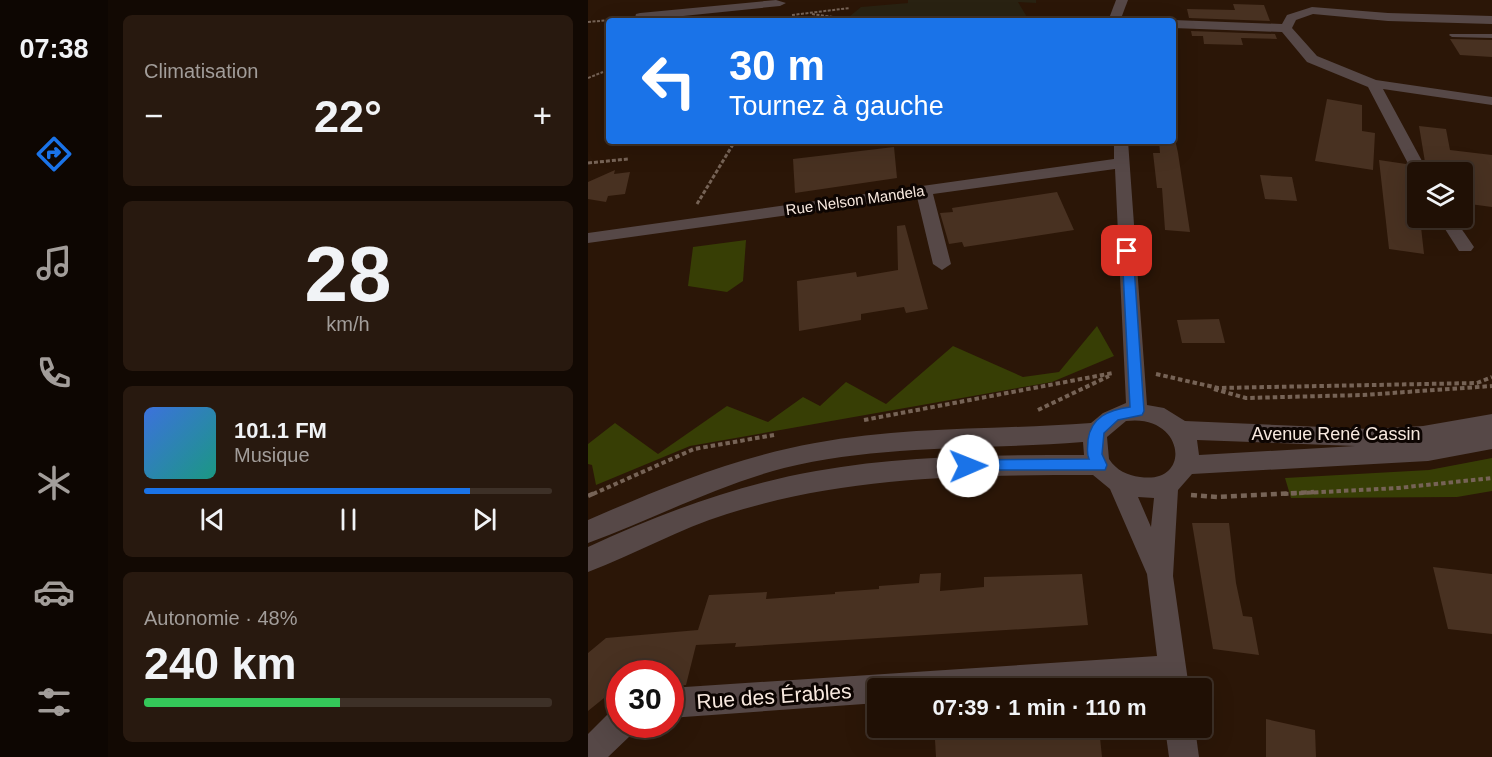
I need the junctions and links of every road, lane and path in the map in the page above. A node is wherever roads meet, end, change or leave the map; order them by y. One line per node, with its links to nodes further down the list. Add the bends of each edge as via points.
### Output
1 (1122, 0): 11 (street)
2 (1325, 0): 6 (street)
3 (780, 3): 4 (street)
4 (740, 4): 9 (street)
5 (850, 8): 7 (path)
6 (1330, 12): 12 (street); 16 (street, via 1301,13 1291,18)
7 (805, 13): 8 (path); 10 (path)
8 (782, 16)
9 (647, 18)
10 (840, 18)
11 (1115, 18)
12 (1488, 20)
13 (606, 21): 14 (path)
14 (588, 22)
15 (1176, 24): 16 (street)
16 (1286, 28): 21 (street, via 1312,59)
17 (1452, 35): 18 (lane)
18 (1492, 36)
19 (603, 72): 20 (path)
20 (588, 78)
21 (1373, 84): 22 (street); 26 (street)
22 (1492, 101)
23 (733, 144): 30 (path)
24 (1121, 144): 28 (street)
25 (628, 159): 27 (path)
26 (1415, 162)
27 (588, 163)
28 (1122, 163): 29 (street, Rue Nelson Mandela); 37 (street)
29 (924, 191): 30 (street, Rue Nelson Mandela); 34 (street)
30 (686, 223): 32 (street, Rue Nelson Mandela)
31 (1453, 228): 33 (street)
32 (588, 238)
33 (1465, 247)
34 (942, 264)
35 (1492, 377): 36 (path, via 1477,383 1218,388 1156,373 1246,398)
36 (1492, 386)
37 (1137, 411): 39 (street, via 1155,413); 40 (street, via 1114,415)
38 (1492, 423): 39 (street, Avenue René Cassin, via 1422,435 1370,438)
39 (1180, 430): 43 (street, via 1187,441)
40 (1097, 432): 42 (street, via 1094,454); 47 (street, via 1025,438 933,438 815,452 690,486)
41 (1492, 440): 43 (street, Avenue René Cassin, via 1428,453)
42 (1099, 465): 45 (street); 48 (street, via 947,466 817,481 694,513)
43 (1187, 465): 46 (street)
44 (1492, 478): 46 (path, via 1398,488 1218,497 1186,495)
45 (1119, 482): 46 (street, via 1148,489); 49 (street)
46 (1167, 483): 49 (street)
47 (588, 532)
48 (588, 560)
49 (1160, 576): 50 (street)
50 (1174, 678)
51 (867, 690): 52 (street, Rue des Érables)
52 (684, 702)
53 (606, 738): 55 (street)
54 (1181, 738): 56 (street)
55 (588, 755)
56 (1184, 757)

